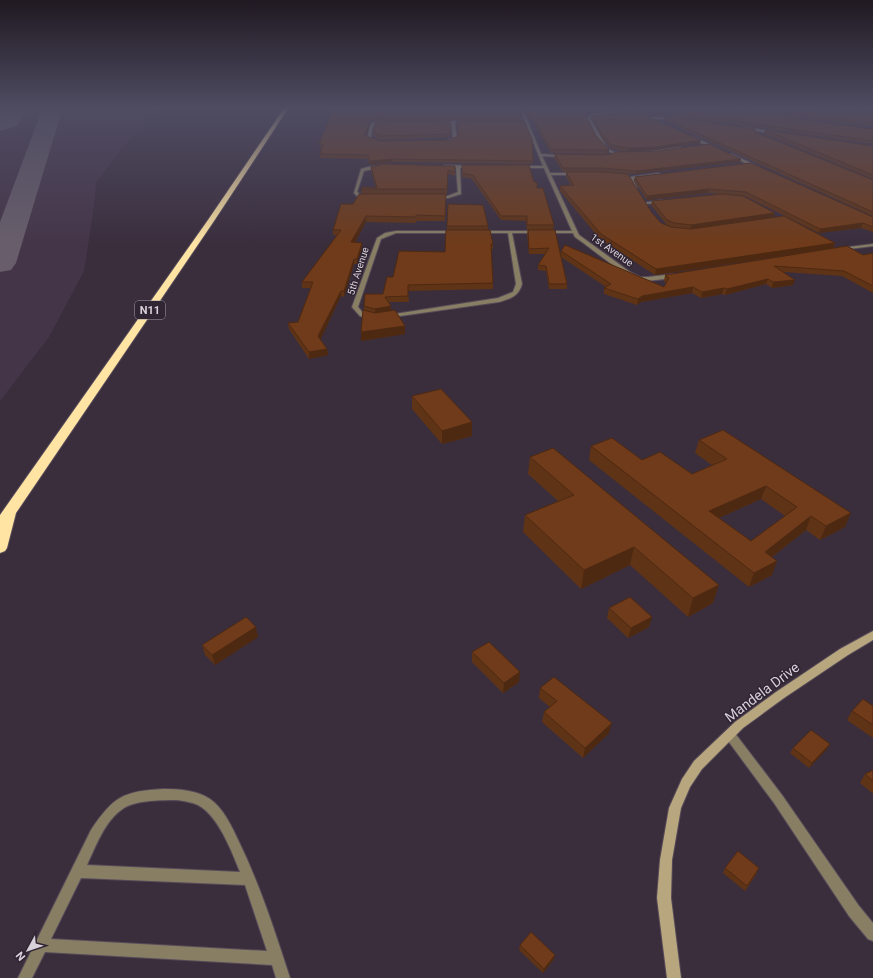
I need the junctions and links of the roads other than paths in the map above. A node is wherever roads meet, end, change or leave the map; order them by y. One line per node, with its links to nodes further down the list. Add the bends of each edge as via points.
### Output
1 (257, 153): 39 (highway, N11)
2 (613, 153): 5 (street)
3 (638, 153): 4 (street)
4 (641, 153)
5 (616, 154): 6 (street); 10 (street)
6 (630, 154)
7 (729, 154): 11 (street)
8 (540, 155): 9 (street); 18 (street, 1st Avenue)
9 (572, 156)
10 (606, 156)
11 (750, 164): 12 (street); 19 (street)
12 (742, 165)
13 (387, 166): 26 (street, via 362,170 355,193)
14 (442, 166): 15 (street)
15 (458, 166): 16 (street); 27 (street, via 460,193 448,197)
16 (474, 167)
17 (513, 167): 18 (street)
18 (544, 167): 20 (street, 1st Avenue)
19 (764, 170)
20 (548, 174): 21 (street); 35 (street, 1st Avenue)
21 (579, 174)
22 (664, 174): 24 (street)
23 (627, 176): 24 (street)
24 (635, 177): 25 (street, via 630,180)
25 (638, 193)
26 (374, 197)
27 (429, 197)
28 (642, 198): 30 (street)
29 (667, 201): 30 (street)
30 (645, 203): 31 (street)
31 (649, 210)
32 (458, 232): 34 (street, 5th Avenue, via 396,232 382,236 376,245 356,310 368,317 387,317 499,300 516,293 519,284)
33 (473, 232): 34 (street)
34 (510, 232): 35 (street)
35 (574, 232): 38 (street, 1st Avenue, via 624,270 639,278)
36 (873, 245): 37 (street)
37 (835, 248)
38 (681, 275)
39 (10, 512): 40 (highway, N11); 41 (highway, N11)
40 (0, 523)
41 (0, 548)
42 (873, 635): 43 (street, Mandela Drive, via 780,694 739,725)
43 (730, 735): 46 (street, via 778,799 854,911); 51 (street, Mandela Drive, via 698,765 686,783 675,808 666,860 664,898)
44 (77, 871): 45 (street); 45 (street, via 106,817 123,801 175,794 197,799 217,814 228,832); 47 (street)
45 (248, 879): 48 (street)
46 (873, 934)
47 (41, 945): 48 (street); 49 (street)
48 (276, 958): 50 (street)
49 (25, 978)
50 (283, 978)
51 (674, 978)

